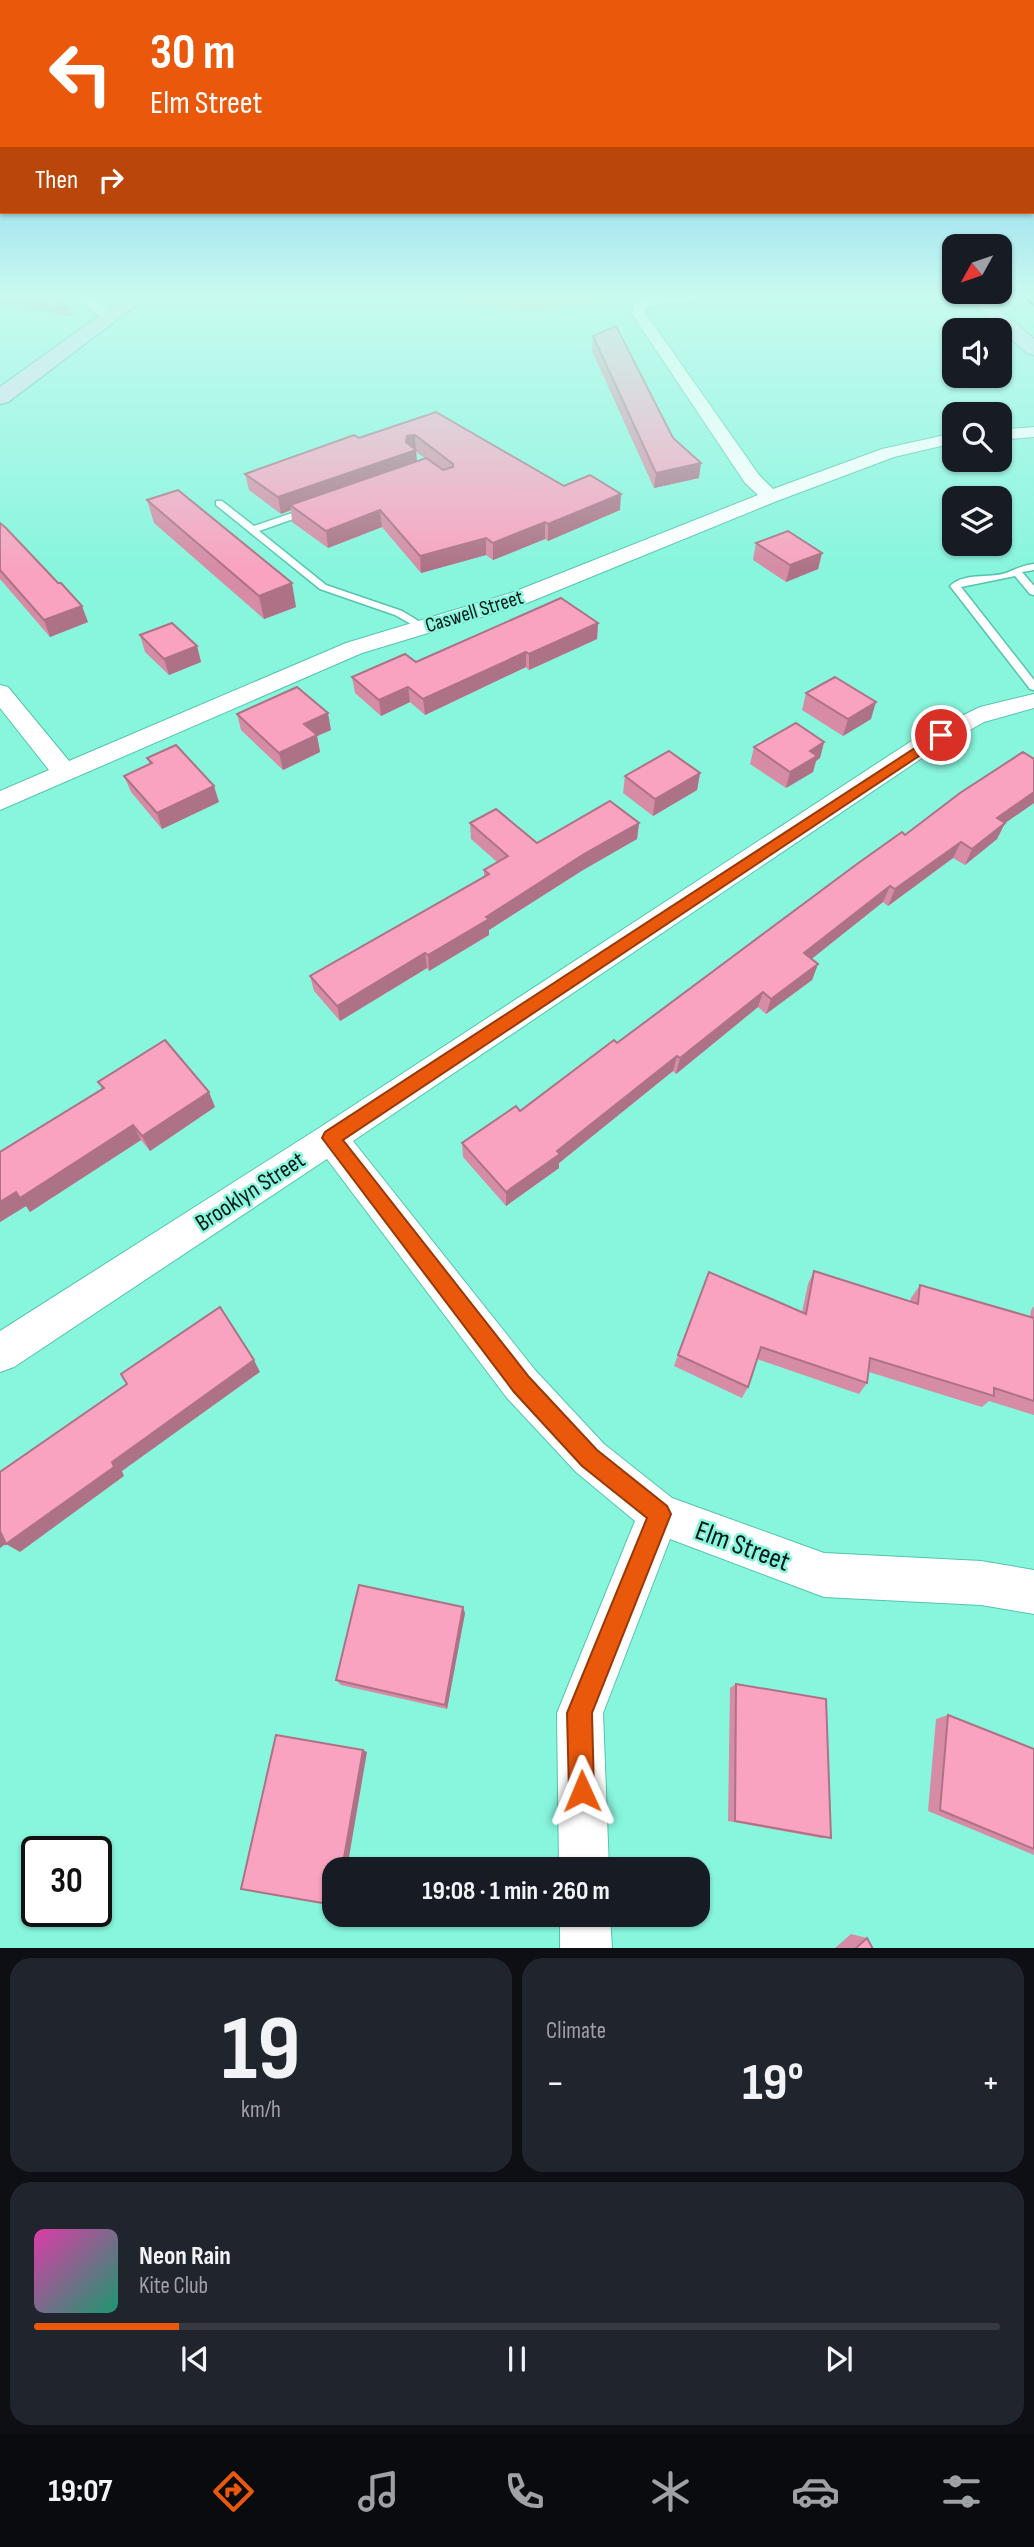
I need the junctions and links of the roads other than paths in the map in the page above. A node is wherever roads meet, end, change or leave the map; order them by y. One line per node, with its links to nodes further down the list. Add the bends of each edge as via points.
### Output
1 (689, 387): 5 (street, via 752,479)
2 (1034, 432): 3 (street)
3 (1012, 434)
4 (942, 441): 5 (street, Caswell Street, via 888,453)
5 (770, 497): 12 (street, Caswell Street, via 519,598)
6 (219, 503): 8 (lane)
7 (315, 508): 8 (lane)
8 (252, 530): 12 (lane, via 323,587 404,613)
9 (1034, 567): 10 (lane)
10 (1016, 571): 11 (lane); 13 (lane, via 955,586)
11 (1034, 592)
12 (422, 626): 16 (street, Caswell Street, via 354,648)
13 (1034, 687)
14 (0, 692): 16 (street)
15 (1034, 701): 18 (street, Brooklyn Street, via 980,713 922,746)
16 (65, 773): 17 (street, Caswell Street)
17 (0, 801)
18 (331, 1138): 19 (street, Brooklyn Street); 20 (street, Elm Street, via 521,1384 590,1458)
19 (0, 1353)
20 (659, 1514): 21 (street, Elm Street, via 824,1575 981,1583); 22 (street, via 580,1713)
21 (1034, 1592)
22 (584, 1857)
23 (585, 1927): 24 (street)
24 (586, 1948)

